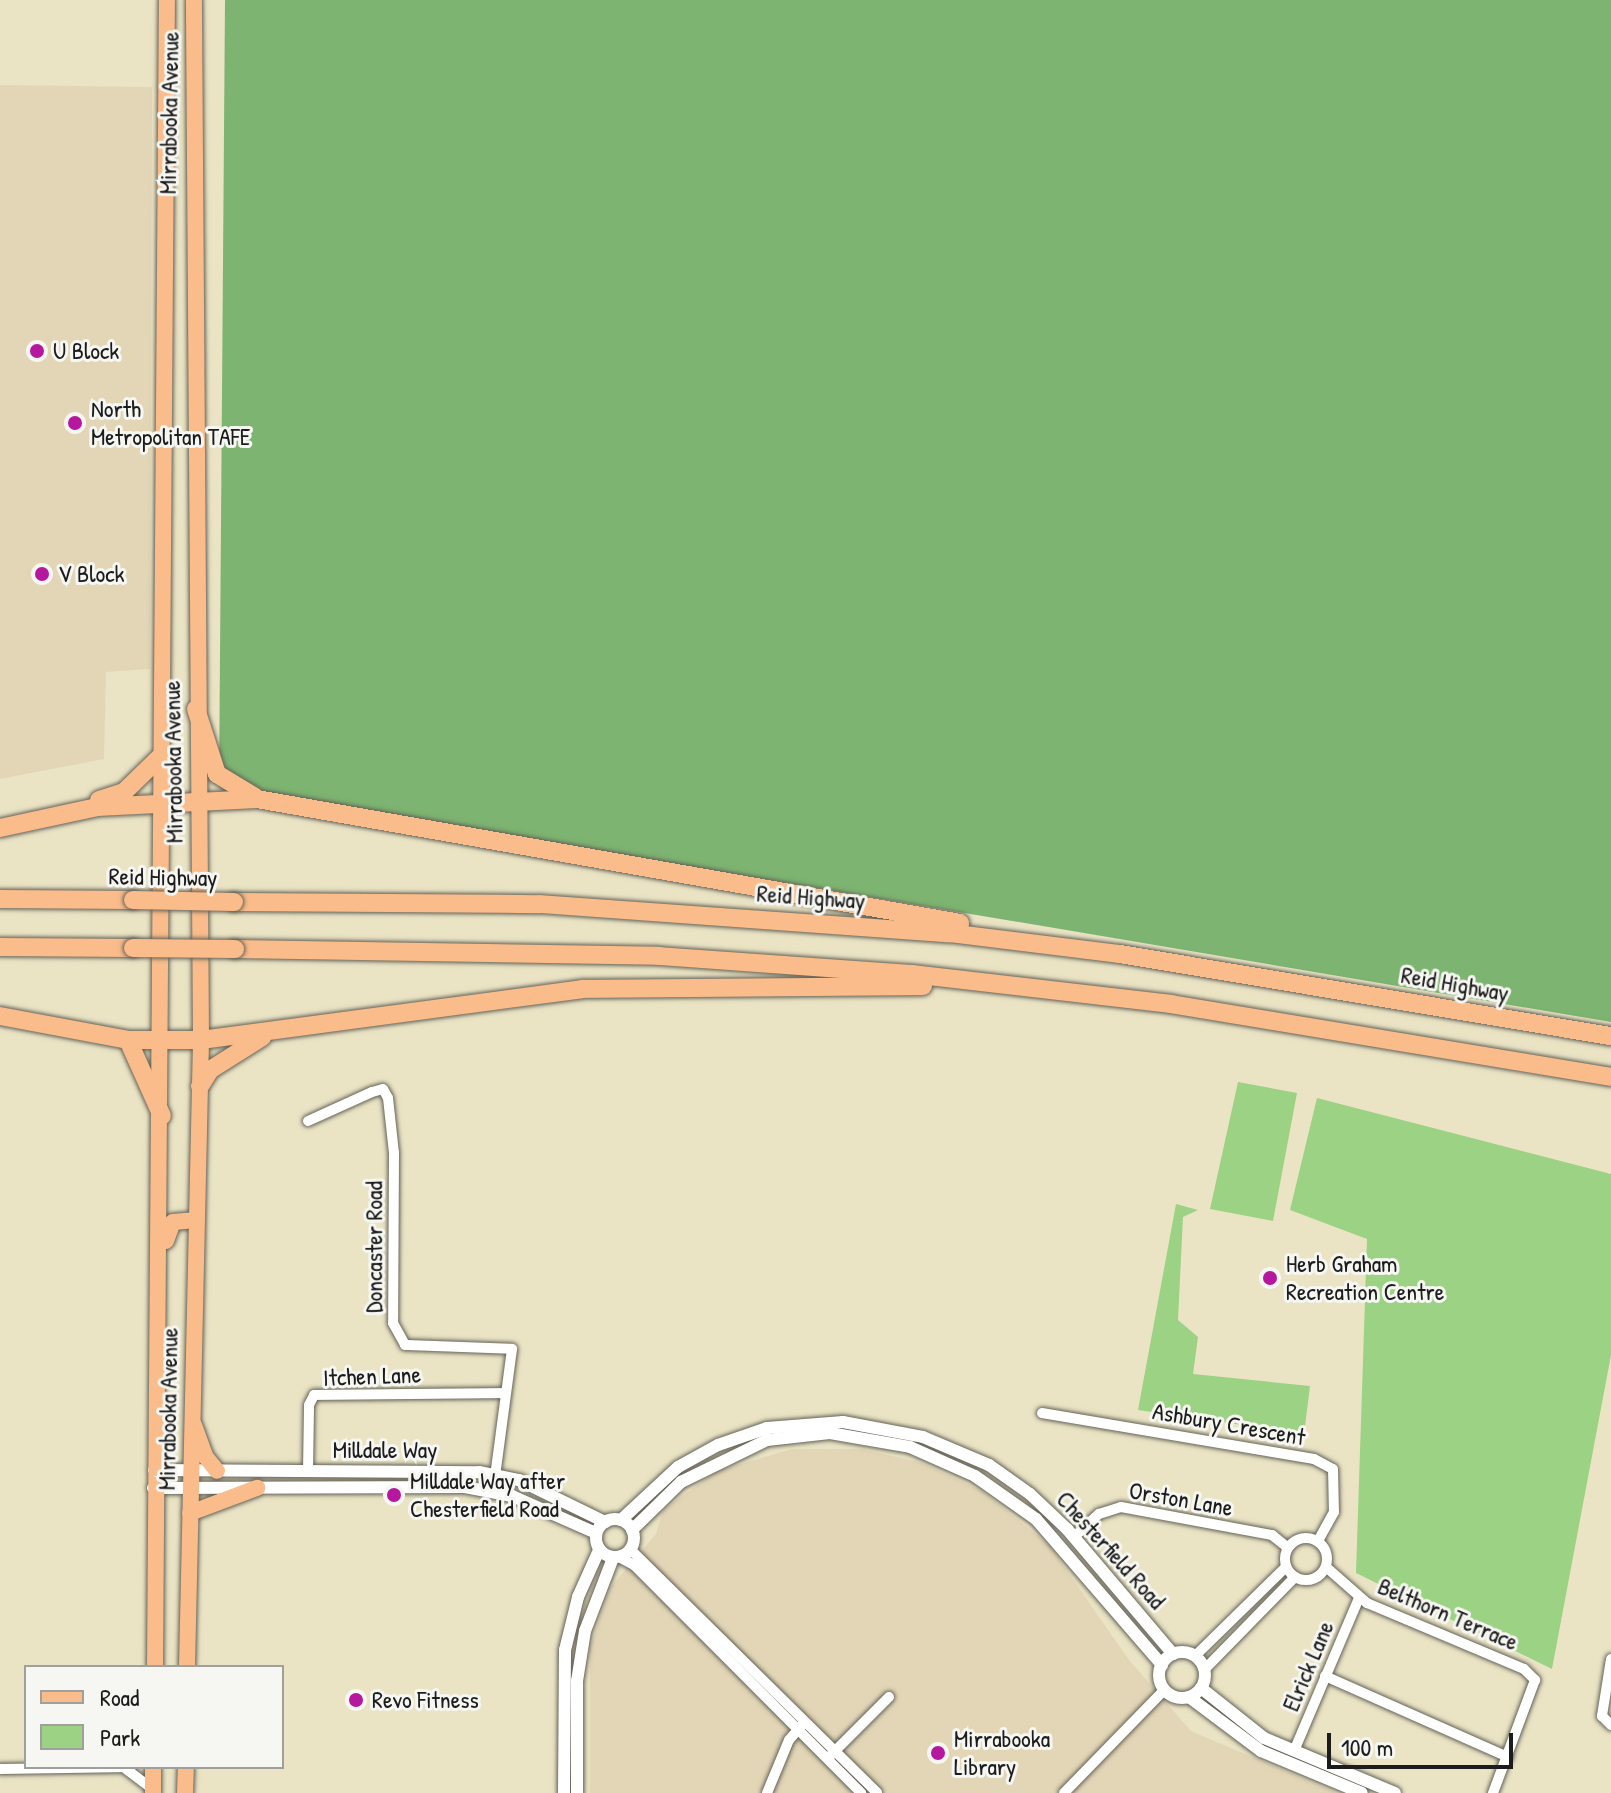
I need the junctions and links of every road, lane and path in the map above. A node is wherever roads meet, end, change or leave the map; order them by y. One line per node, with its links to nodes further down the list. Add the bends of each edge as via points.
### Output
1 (167, 0): 3 (main road, Mirrabooka Avenue)
2 (194, 0): 4 (main road, Mirrabooka Avenue)
3 (166, 116): 4 (main road); 6 (main road, Mirrabooka Avenue)
4 (193, 116): 5 (main road, Mirrabooka Avenue)
5 (196, 709): 7 (highway, via 217,774); 8 (main road, Mirrabooka Avenue)
6 (160, 757): 9 (main road, Mirrabooka Avenue); 10 (highway, via 124,792)
7 (257, 799): 8 (highway); 14 (highway)
8 (198, 802): 9 (highway); 20 (main road, Mirrabooka Avenue)
9 (162, 804): 10 (highway); 21 (main road, Mirrabooka Avenue)
10 (67, 812): 11 (highway)
11 (0, 828)
12 (0, 899): 14 (highway, Reid Highway, bridge, via 540,904 776,917)
13 (0, 947): 15 (highway, bridge, via 659,956)
14 (1120, 954): 18 (highway, Reid Highway)
15 (1026, 985): 17 (highway, via 582,989); 22 (highway, via 1350,1031)
16 (0, 1016): 19 (highway)
17 (264, 1035): 20 (highway); 23 (highway, via 210,1070)
18 (1611, 1036)
19 (128, 1040): 21 (highway); 24 (highway)
20 (201, 1040): 21 (highway); 23 (main road, Mirrabooka Avenue)
21 (162, 1041): 24 (main road, Mirrabooka Avenue)
22 (1611, 1077)
23 (200, 1086): 26 (main road, Mirrabooka Avenue)
24 (162, 1116): 27 (main road, Mirrabooka Avenue)
25 (308, 1121): 28 (street, Doncaster Road, via 383,1089 394,1153 397,1337 405,1345 512,1349)
26 (196, 1220): 27 (main road, via 179,1219 169,1226); 29 (main road, Mirrabooka Avenue)
27 (158, 1306): 33 (main road, Mirrabooka Avenue)
28 (506, 1393): 36 (street, Itchen Lane, via 314,1395 309,1405); 37 (street, Doncaster Road)
29 (191, 1411): 34 (main road, Mirrabooka Avenue); 35 (main road, via 205,1456)
30 (1042, 1413): 47 (street, Ashbury Crescent, via 1314,1459 1333,1469 1334,1512)
31 (901, 1438): 32 (street, Chesterfield Road, via 843,1422 795,1423 740,1436); 46 (street, Chesterfield Road, via 989,1465 1030,1494); 56 (street, Chesterfield Road, via 1026,1511 1063,1545)
32 (700, 1462): 42 (street, Chesterfield Road); 44 (street, Chesterfield Road)
33 (154, 1470): 34 (street, Milldale Way); 38 (main road, Mirrabooka Avenue)
34 (189, 1471): 35 (street, Milldale Way); 39 (main road, Mirrabooka Avenue)
35 (217, 1471): 36 (street, Milldale Way)
36 (308, 1471): 37 (street, Milldale Way)
37 (495, 1476): 43 (street, Milldale Way, via 519,1480)
38 (153, 1488): 39 (street, Milldale Way); 60 (main road, Mirrabooka Avenue)
39 (191, 1488): 40 (street, Milldale Way); 41 (main road, Mirrabooka Avenue)
40 (257, 1488): 41 (main road); 45 (street, Milldale Way, via 465,1487 512,1496)
41 (190, 1513): 61 (main road, Mirrabooka Avenue)
42 (621, 1520): 43 (street); 44 (street)
43 (605, 1522): 45 (street)
44 (632, 1530): 50 (street)
45 (596, 1533): 49 (street)
46 (1074, 1537): 48 (street, Orston Lane, via 1099,1514 1121,1507 1272,1535); 55 (street, Chesterfield Road)
47 (1318, 1541): 48 (street, via 1299,1538); 52 (street, via 1326,1552)
48 (1287, 1547): 51 (street)
49 (599, 1550): 50 (street); 83 (street, via 578,1597 565,1650)
50 (621, 1555): 69 (street); 71 (street); 84 (street, via 585,1631 577,1681)
51 (1286, 1567): 53 (street); 58 (street)
52 (1326, 1567): 53 (street, via 1313,1579); 54 (street, Belthorn Terrace)
53 (1295, 1577): 63 (street)
54 (1359, 1598): 64 (street, Elrick Lane); 74 (street, Belthorn Terrace, via 1524,1669 1535,1680)
55 (1136, 1609): 56 (street); 57 (street, Chesterfield Road)
56 (1124, 1618): 62 (street, Chesterfield Road)
57 (1173, 1654): 58 (street); 62 (street)
58 (1195, 1656): 63 (street)
59 (1611, 1659): 70 (street, via 1602,1716)
60 (155, 1665)
61 (187, 1665)
62 (1162, 1665): 66 (street)
63 (1204, 1670): 65 (street)
64 (1325, 1676): 72 (street, Elrick Lane); 74 (street)
65 (1201, 1688): 68 (street); 72 (street, via 1264,1738)
66 (1164, 1690): 68 (street); 88 (street)
67 (889, 1697): 73 (street)
68 (1189, 1697): 89 (street, via 1261,1751)
69 (806, 1722): 71 (street); 73 (street)
70 (1611, 1725)
71 (797, 1729): 73 (street); 85 (street)
72 (1294, 1751): 80 (street)
73 (831, 1755): 86 (street); 87 (street)
74 (1508, 1757): 91 (street, Belthorn Terrace)
75 (0, 1769): 76 (street)
76 (24, 1769)
77 (130, 1769): 81 (street)
78 (153, 1769): 81 (main road)
79 (186, 1769): 82 (main road)
80 (1370, 1788): 90 (street)
81 (153, 1791)
82 (185, 1793)
83 (564, 1793)
84 (577, 1793)
85 (767, 1793)
86 (861, 1793)
87 (877, 1793)
88 (1064, 1793)
89 (1362, 1793)
90 (1395, 1793)
91 (1493, 1793)

